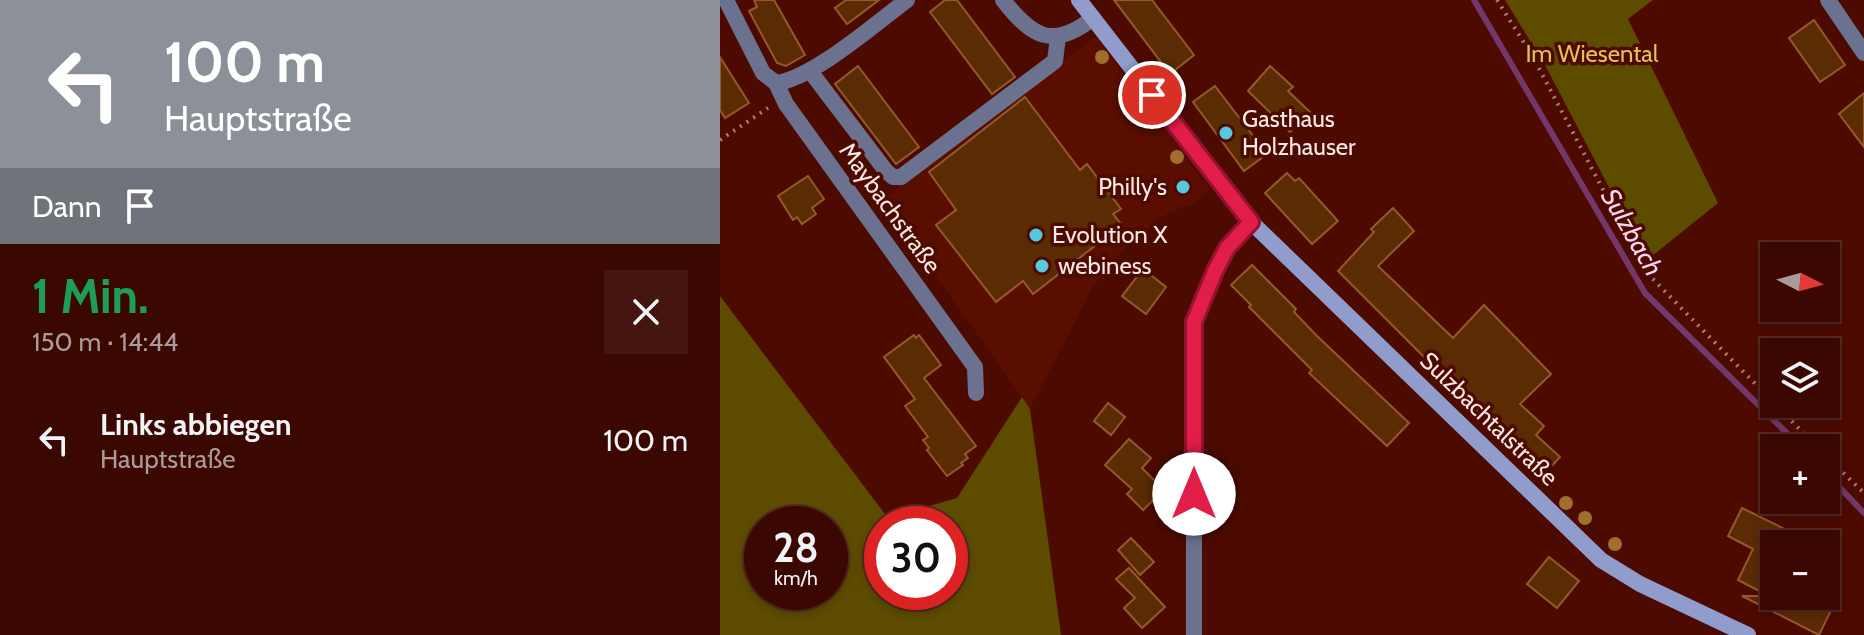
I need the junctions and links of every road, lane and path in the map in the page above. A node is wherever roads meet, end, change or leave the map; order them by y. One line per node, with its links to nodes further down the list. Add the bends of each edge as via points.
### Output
1 (726, 0): 11 (street, Maybachstraße, via 763,73)
2 (907, 0): 10 (street)
3 (1003, 0): 8 (street, via 1030,30)
4 (1079, 0): 7 (main road, Sulzbachtalstraße)
5 (1497, 0): 15 (path, via 1533,57 1647,273)
6 (1828, 0): 9 (street)
7 (1093, 18): 8 (street); 14 (main road, Sulzbachtalstraße)
8 (1058, 37): 10 (street, Maybachstraße, via 1055,61 901,177 886,171)
9 (1864, 53)
10 (810, 71): 11 (street)
11 (776, 83): 16 (street, Maybachstraße, via 975,367)
12 (769, 107): 13 (path)
13 (720, 140)
14 (1251, 222): 21 (street, via 1227,248 1194,322); 22 (main road, Sulzbachtalstraße, via 1601,560)
15 (1760, 388)
16 (976, 393)
17 (1789, 418): 18 (path)
18 (1805, 434)
19 (1840, 470): 20 (path)
20 (1864, 493)
21 (1194, 635)
22 (1748, 635)

